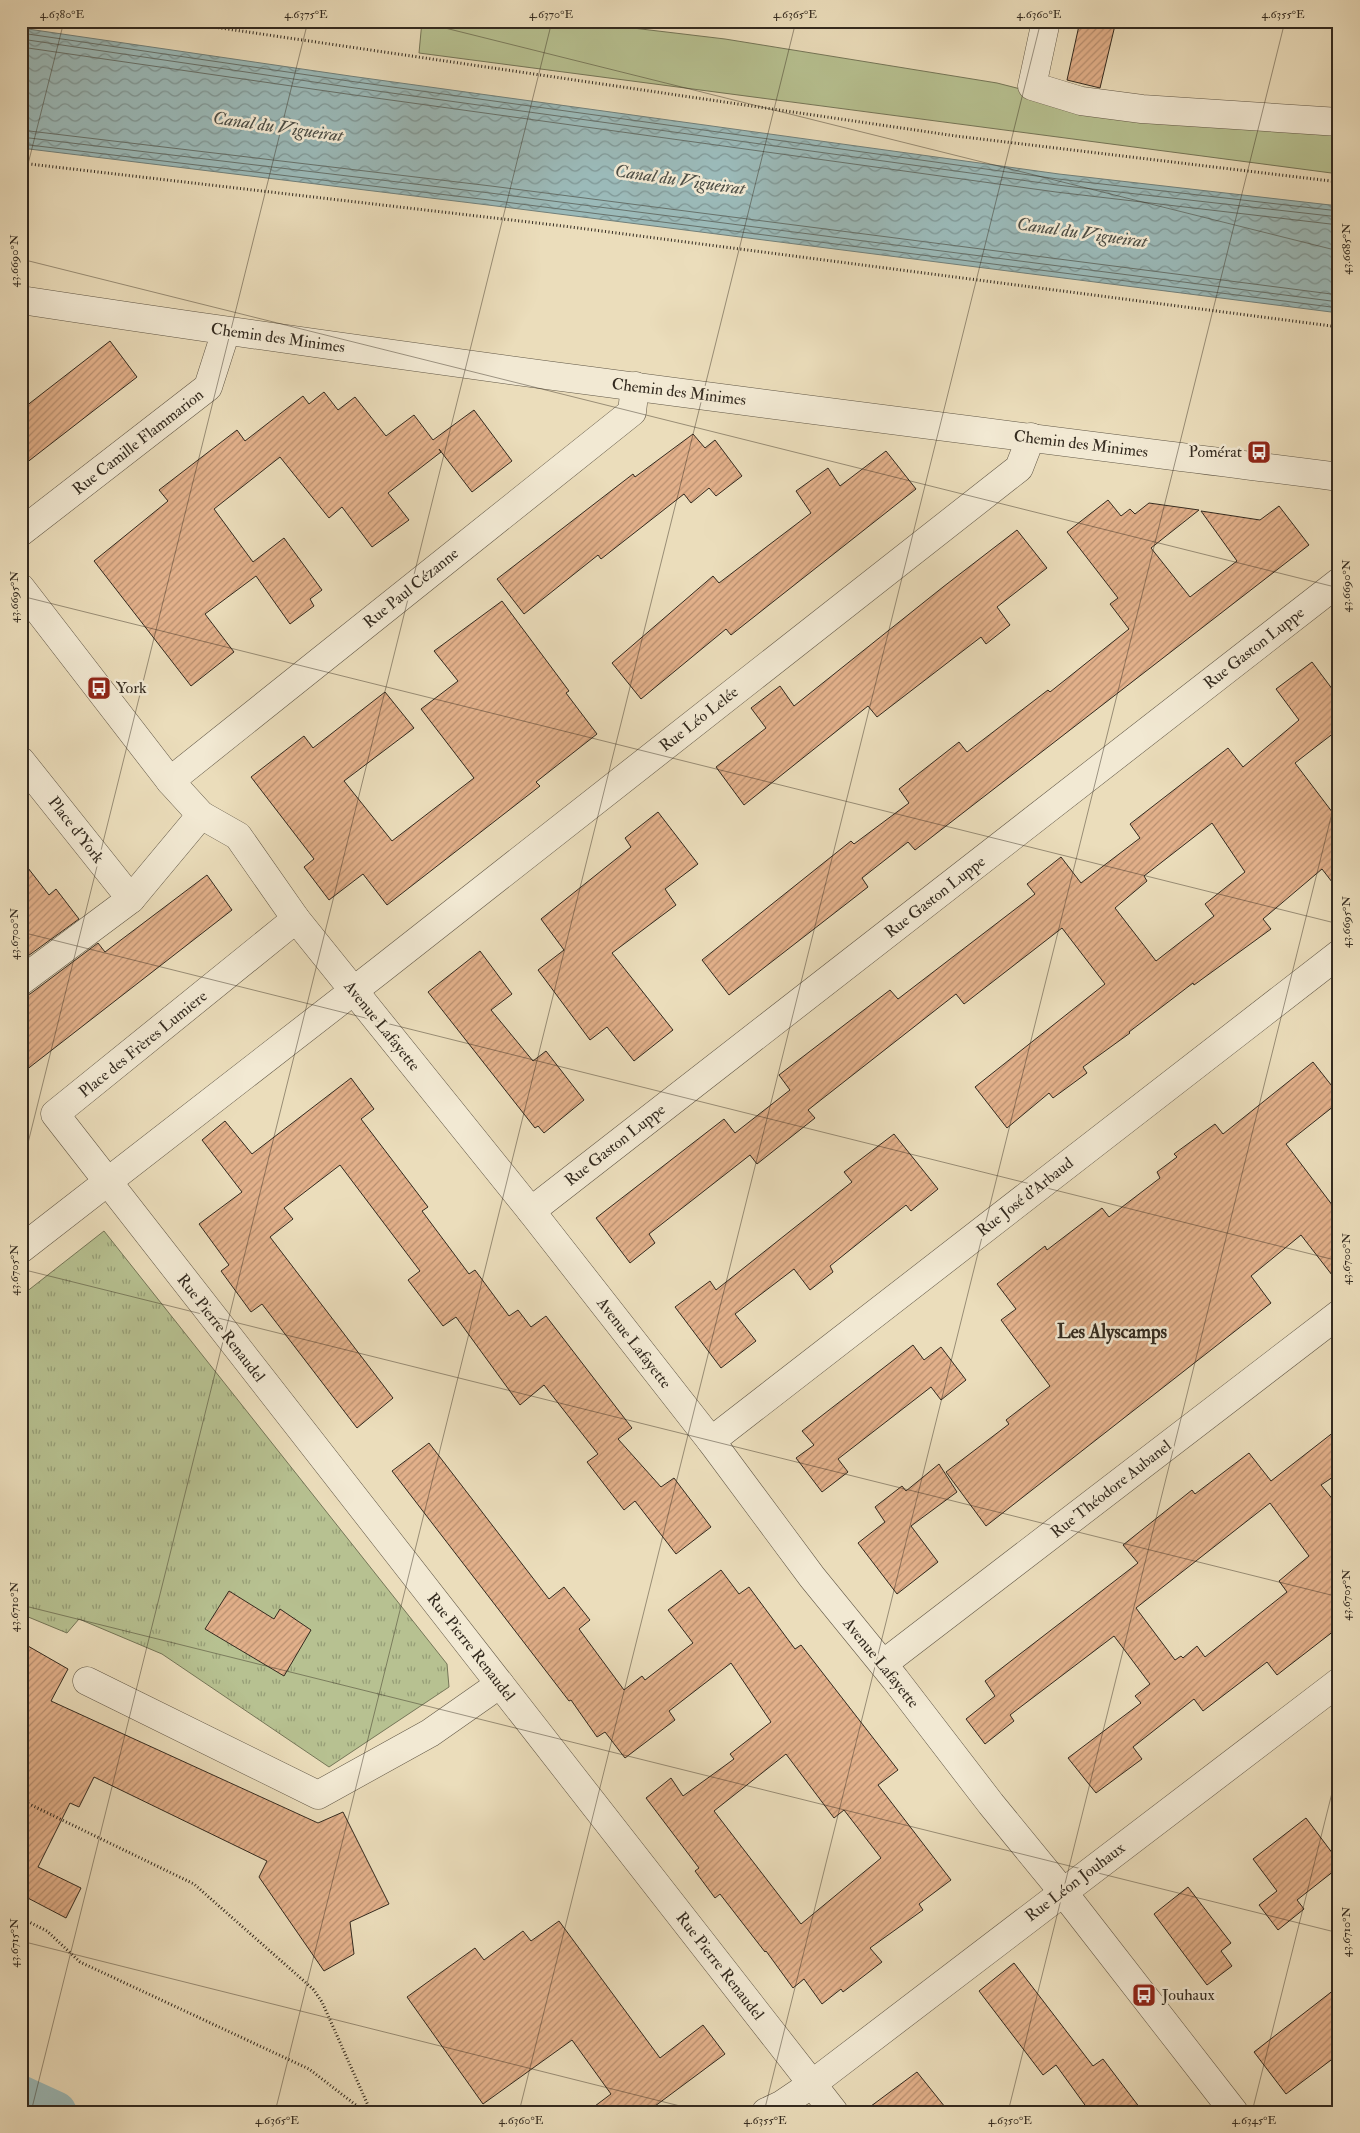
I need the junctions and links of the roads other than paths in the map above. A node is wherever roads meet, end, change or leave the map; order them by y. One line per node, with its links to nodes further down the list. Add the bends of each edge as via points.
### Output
1 (1046, 21): 2 (street, via 1032,86 1081,101 1142,109)
2 (1339, 122)
3 (21, 300): 4 (street, Chemin des Minimes)
4 (226, 331): 5 (street, Chemin des Minimes); 8 (street, Rue Camille Flammarion, via 208,387)
5 (635, 386): 6 (street, Chemin des Minimes); 12 (street, Rue Paul Cézanne, via 632,412)
6 (1031, 438): 7 (street, Chemin des Minimes); 18 (street, Rue Léo Lelée, via 1019,468)
7 (1339, 477)
8 (21, 532)
9 (1339, 582): 20 (street, Rue Gaston Luppe)
10 (21, 588): 12 (street, Avenue Lafayette)
11 (21, 761): 14 (street, Place d'York)
12 (170, 781): 13 (street, Avenue Lafayette)
13 (201, 815): 14 (street); 15 (street, Avenue Lafayette, via 238,836)
14 (131, 899): 17 (street)
15 (296, 919): 18 (street, Avenue Lafayette); 19 (street, Place des Frères Lumiere, via 56,1114)
16 (1339, 954): 23 (street, Rue José d'Arbaud)
17 (21, 981)
18 (353, 990): 19 (street, Rue Léo Lelée); 20 (street, Avenue Lafayette)
19 (107, 1182): 21 (street, Rue Léo Lelée); 27 (street, Rue Pierre Renaudel)
20 (531, 1211): 23 (street, Avenue Lafayette)
21 (21, 1249)
22 (1339, 1314): 24 (street, Rue Théodore Aubanel)
23 (711, 1441): 24 (street, Avenue Lafayette, via 812,1577)
24 (883, 1664): 28 (street, Avenue Lafayette)
25 (87, 1681): 27 (street, via 318,1795 430,1733)
26 (1339, 1682): 28 (street, Rue Léon Jouhaux)
27 (500, 1684): 29 (street, Rue Pierre Renaudel)
28 (1063, 1892): 29 (street, Rue Léon Jouhaux); 32 (street, Avenue Lafayette)
29 (812, 2084): 30 (street, Rue Léon Jouhaux); 31 (street, Rue Pierre Renaudel)
30 (766, 2112)
31 (834, 2112)
32 (1234, 2112)

